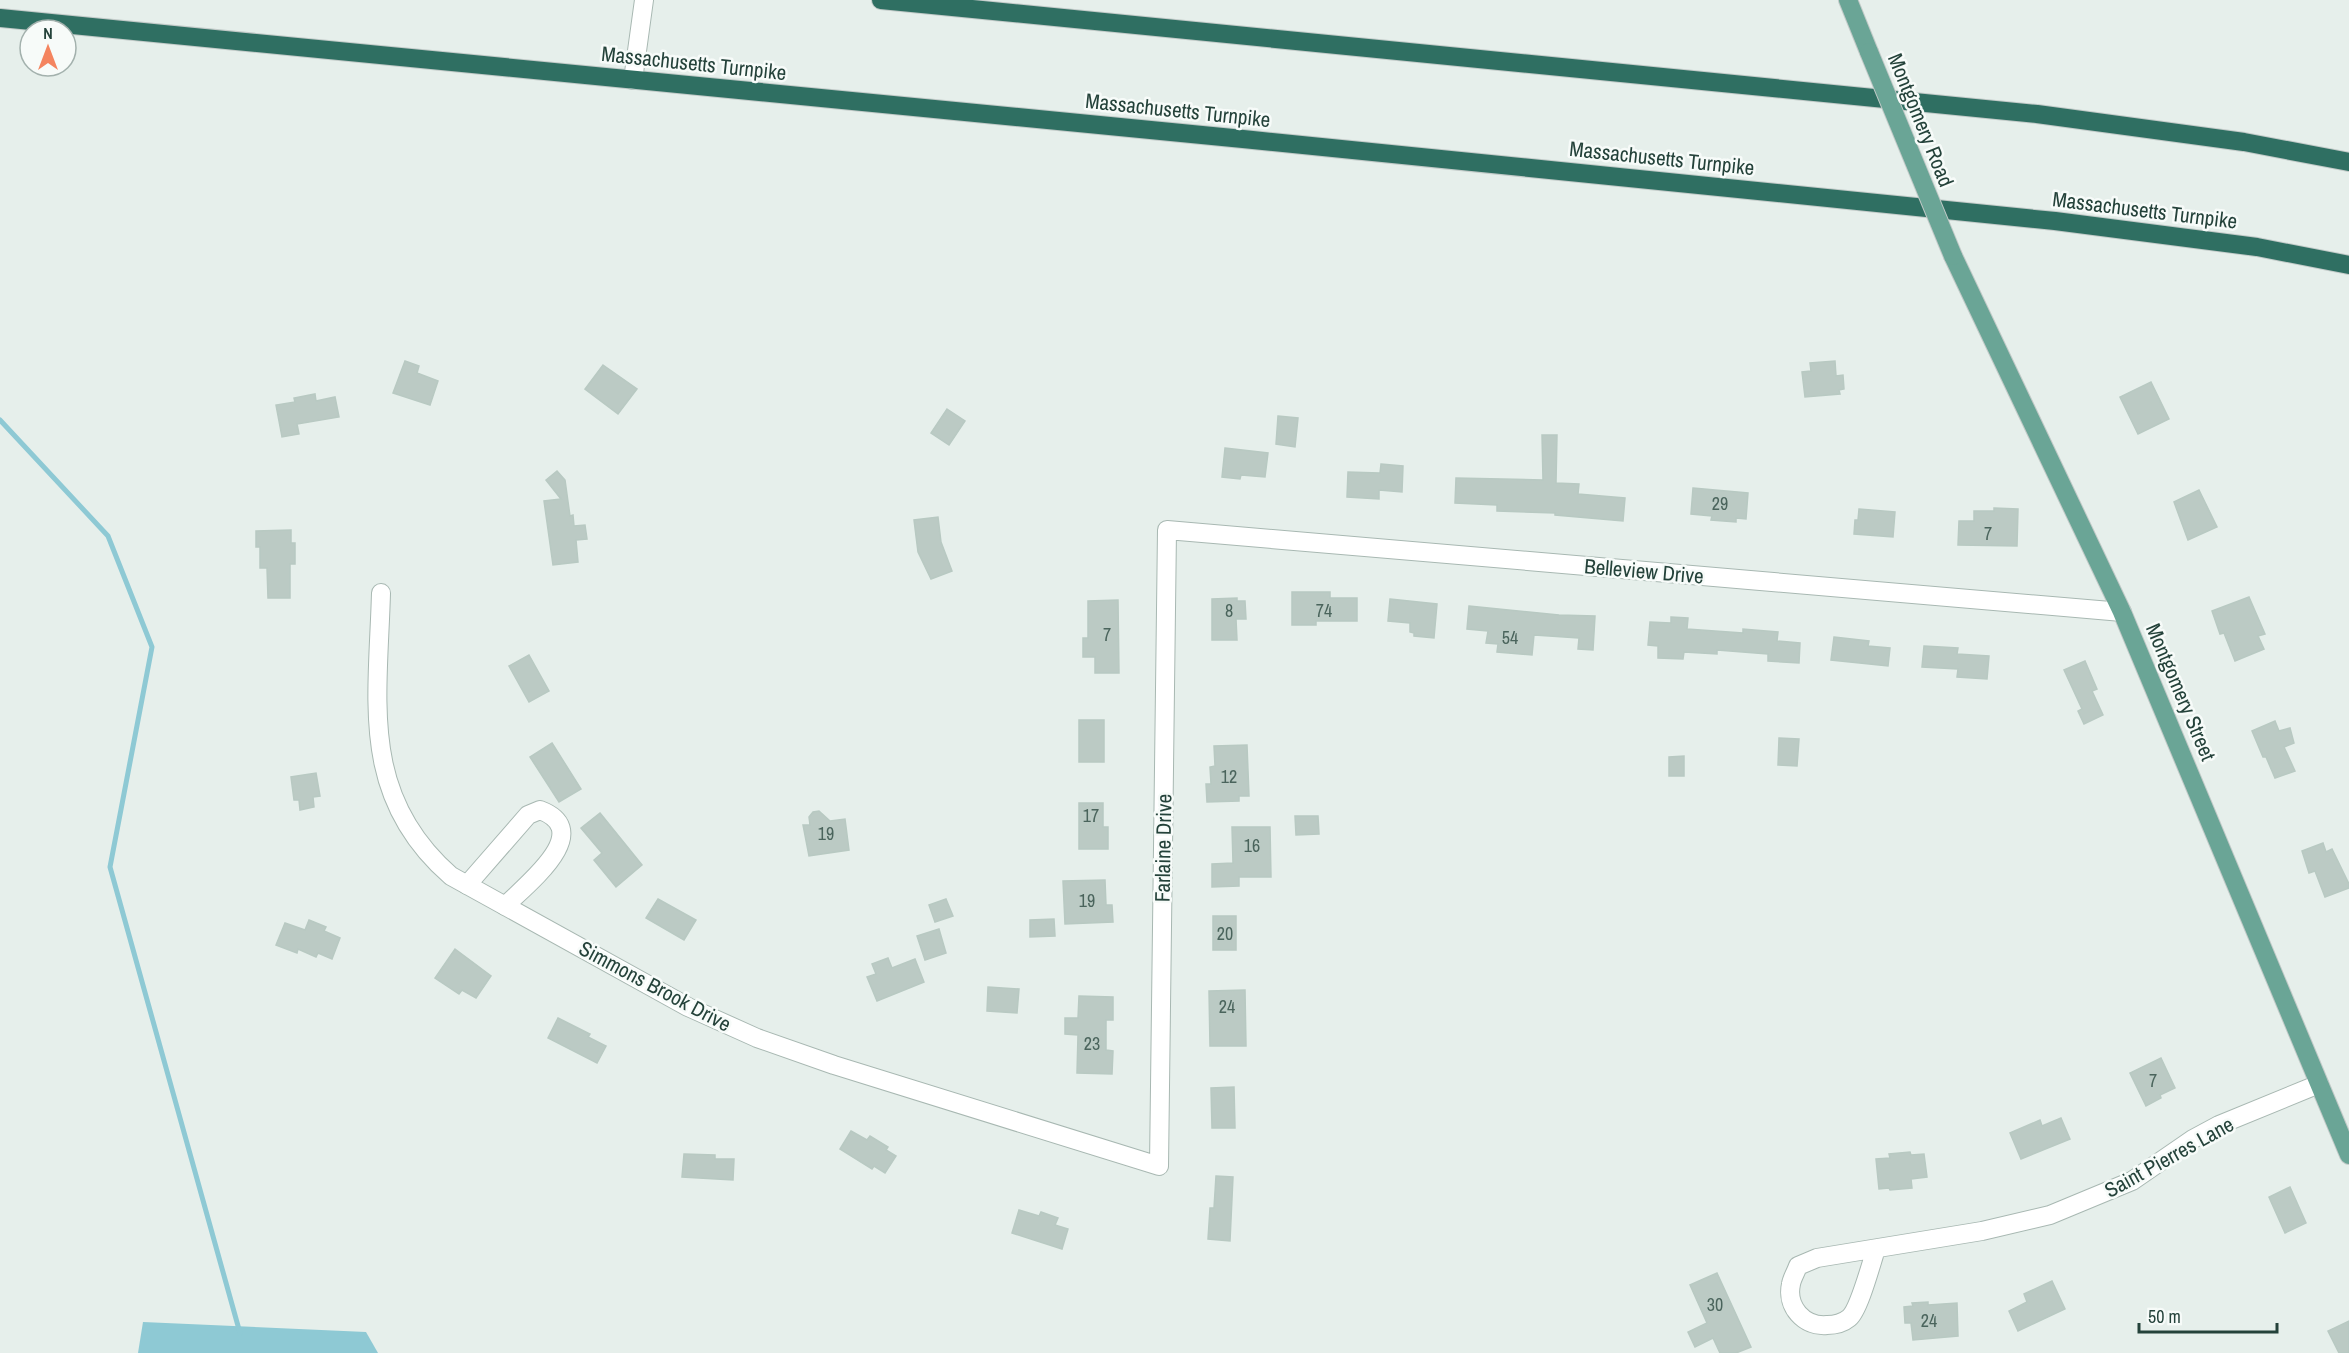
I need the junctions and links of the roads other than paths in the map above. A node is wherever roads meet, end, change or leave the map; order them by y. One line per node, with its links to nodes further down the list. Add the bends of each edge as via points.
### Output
1 (644, 0): 5 (street)
2 (881, 0): 6 (highway, via 2037,114 2244,142)
3 (1848, 0): 7 (main road, Montgomery Road, bridge)
4 (0, 18): 5 (highway, Massachusetts Turnpike)
5 (633, 80): 8 (highway, Massachusetts Turnpike, via 2055,220 2257,247)
6 (2349, 162)
7 (1953, 256): 11 (main road, Montgomery Street)
8 (2349, 265)
9 (1167, 530): 11 (street, Belleview Drive); 16 (street, Farlaine Drive)
10 (381, 593): 12 (street, Simmons Brook Drive, via 377,721 382,764 396,802 421,844 437,863)
11 (2122, 612): 14 (main road, Montgomery Street)
12 (467, 885): 13 (street, Simmons Brook Drive); 13 (street, via 528,815 540,810 553,815 562,827 562,843)
13 (505, 906): 16 (street, Simmons Brook Drive, via 688,1007 757,1038)
14 (2319, 1084): 15 (main road, Montgomery Street); 17 (street, Saint Pierres Lane, via 2207,1131 2132,1181 2070,1208 2019,1224)
15 (2349, 1155)
16 (1158, 1166)
17 (1876, 1250): 17 (street, Saint Pierres Lane, via 1817,1258 1798,1266 1790,1284 1791,1302 1804,1321 1817,1326 1849,1318)

